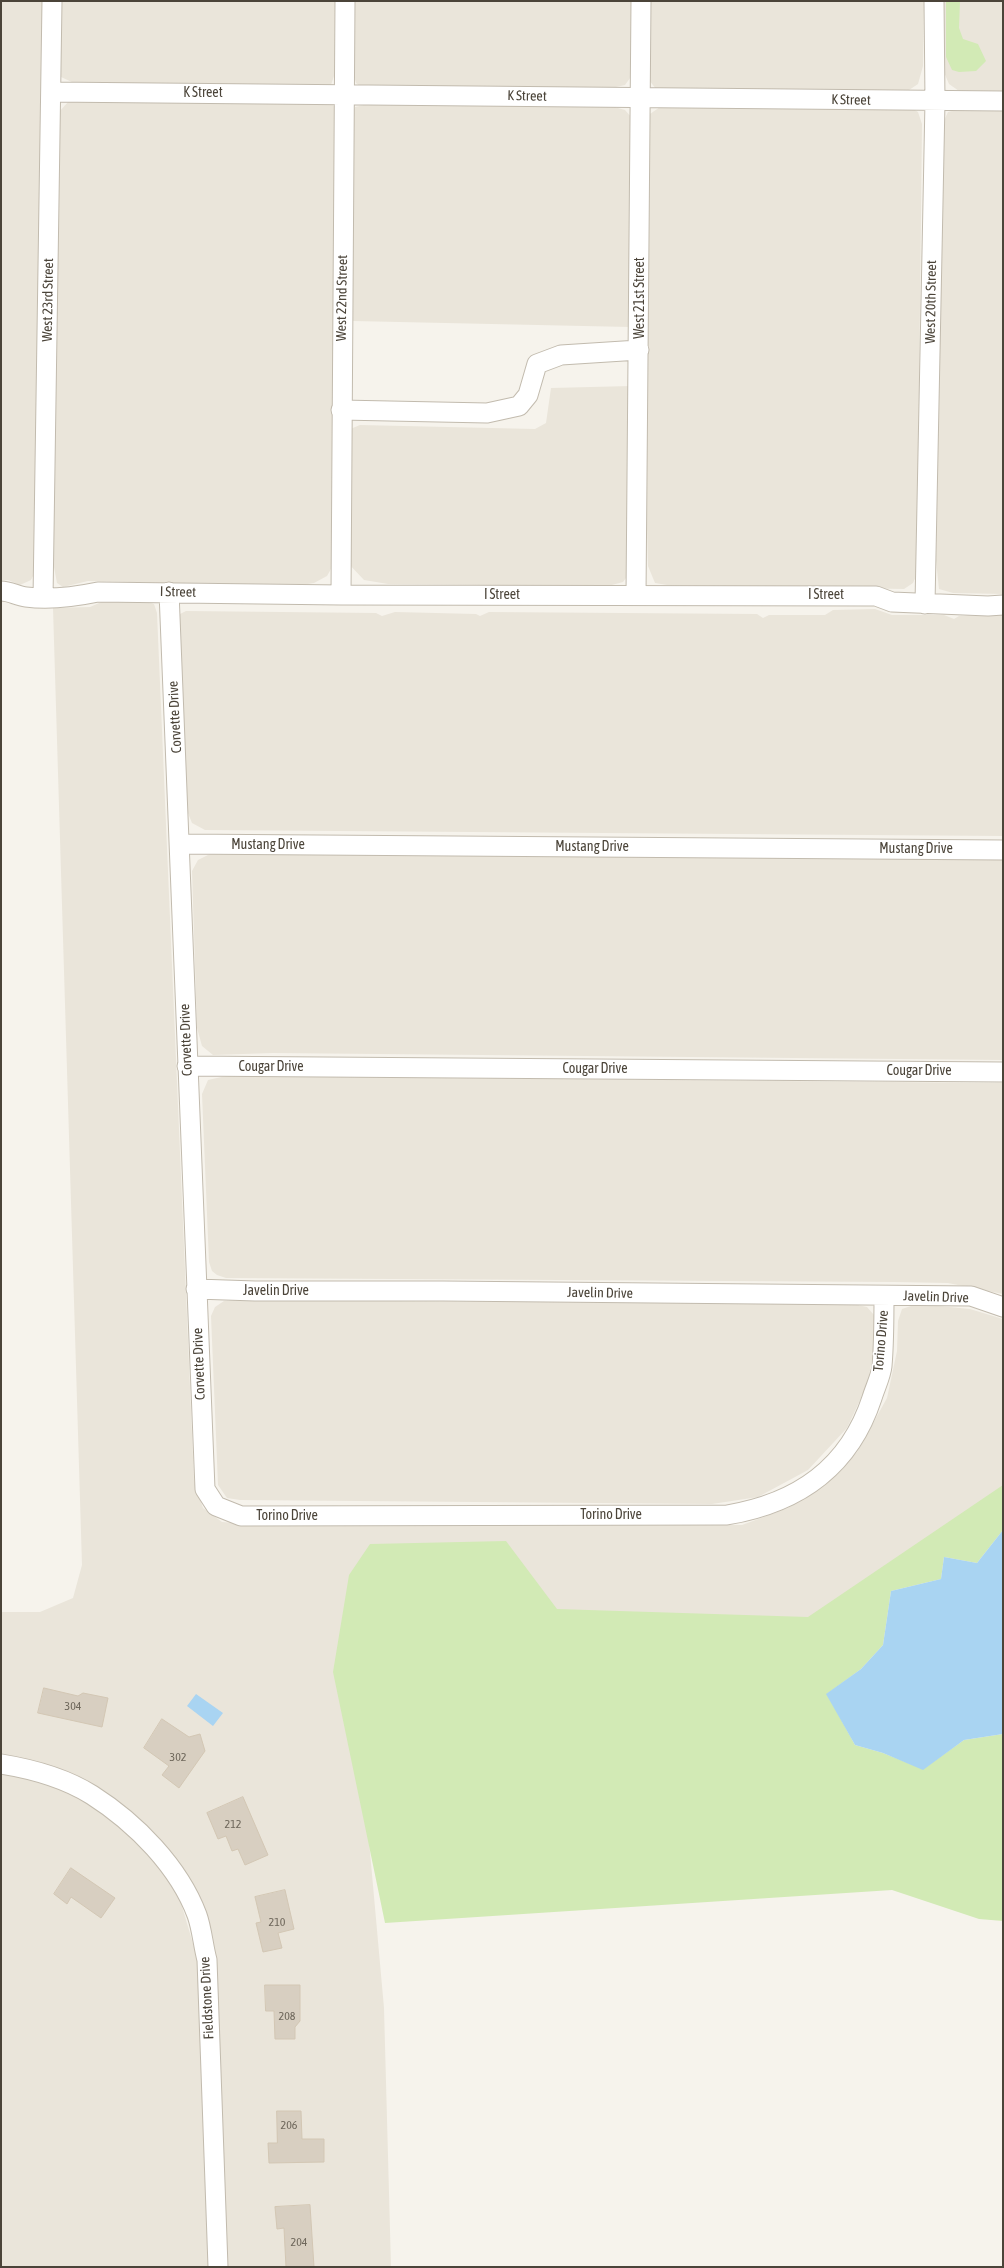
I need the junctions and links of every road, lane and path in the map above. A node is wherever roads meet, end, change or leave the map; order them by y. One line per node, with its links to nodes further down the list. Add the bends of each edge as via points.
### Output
1 (52, 1): 5 (street, West 23rd Street)
2 (345, 1): 6 (street, West 22nd Street)
3 (642, 1): 7 (street, West 21st Street)
4 (934, 1): 8 (street, West 20th Street)
5 (51, 92): 6 (street, K Street); 16 (street, West 23rd Street)
6 (344, 94): 7 (street, K Street); 11 (street, West 22nd Street)
7 (640, 98): 8 (street, K Street); 10 (street, West 21st Street)
8 (935, 101): 9 (street, K Street); 17 (street, West 20th Street)
9 (1003, 101)
10 (640, 350): 11 (street, via 560,355 537,364 528,395 520,406 487,413); 15 (street, West 21st Street)
11 (341, 410): 14 (street, West 22nd Street)
12 (1, 591): 16 (street, I Street, via 23,597)
13 (169, 592): 14 (street, I Street); 16 (street, I Street, via 98,592 73,597); 19 (street, Corvette Drive)
14 (341, 595): 15 (street, I Street)
15 (636, 595): 17 (street, I Street, via 876,596 892,602)
16 (43, 598)
17 (925, 604): 18 (street, I Street)
18 (1003, 605)
19 (180, 844): 20 (street, Mustang Drive); 21 (street, Corvette Drive)
20 (1003, 850)
21 (187, 1066): 22 (street, Cougar Drive); 23 (street, Corvette Drive)
22 (1003, 1072)
23 (196, 1289): 24 (street, Javelin Drive); 26 (street, Corvette Drive)
24 (884, 1296): 25 (street, Javelin Drive, via 971,1296); 26 (street, Torino Drive, via 882,1367 866,1415 842,1456 806,1489 756,1510 727,1515 241,1516 216,1506)
25 (1003, 1307)
26 (205, 1489)
27 (1, 1764): 28 (street, Fieldstone Drive, via 28,1768 92,1795 139,1832 175,1874 196,1915 207,1960)
28 (218, 2267)

